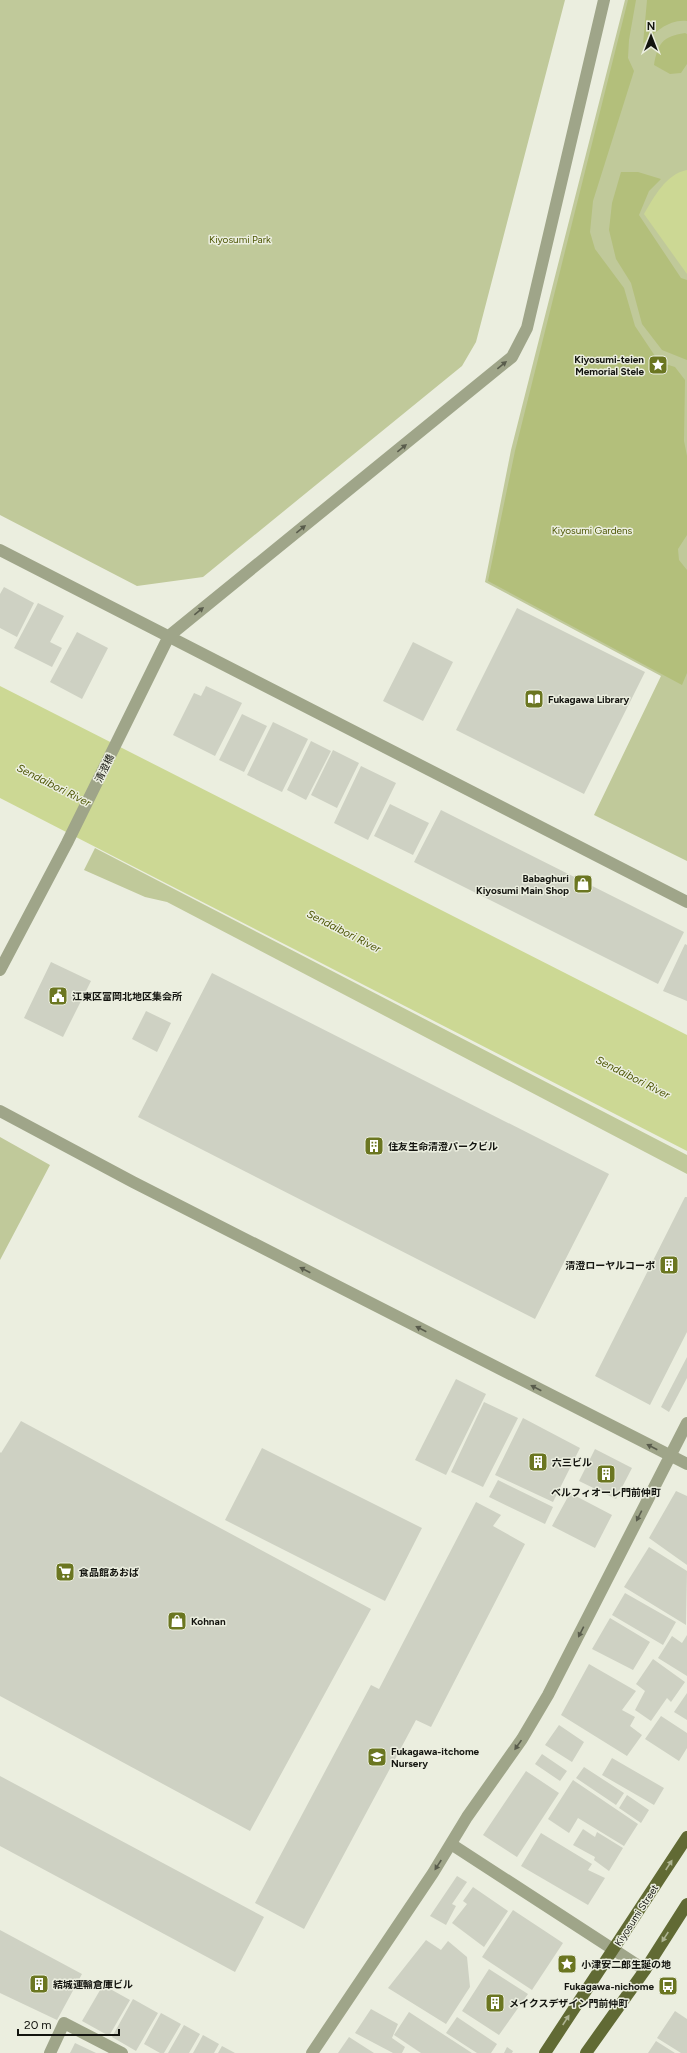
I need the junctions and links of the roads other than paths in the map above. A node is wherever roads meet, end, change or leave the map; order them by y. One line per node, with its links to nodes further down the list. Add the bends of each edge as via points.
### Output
1 (604, 0): 3 (street, one-way to 1, via 512,357 527,328)
2 (0, 550): 3 (street)
3 (169, 636): 4 (street); 5 (street, 清澄橋, via 67,843)
4 (687, 902)
5 (0, 970)
6 (0, 1111): 8 (street, one-way to 6, via 133,1182)
7 (687, 1423): 8 (street)
8 (670, 1456): 9 (street); 11 (street, one-way to 11, via 548,1695 522,1739)
9 (687, 1464)
10 (687, 1836): 13 (main road, Kiyosumi Street, one-way to 10)
11 (451, 1844): 13 (street); 17 (street, one-way to 17)
12 (687, 1904): 14 (main road, one-way to 14)
13 (613, 1949): 14 (street); 18 (main road, Kiyosumi Street, one-way to 13)
14 (645, 1970): 19 (main road)
15 (50, 2053): 16 (street, via 64,2023)
16 (122, 2053)
17 (312, 2053)
18 (545, 2053)
19 (586, 2053)

